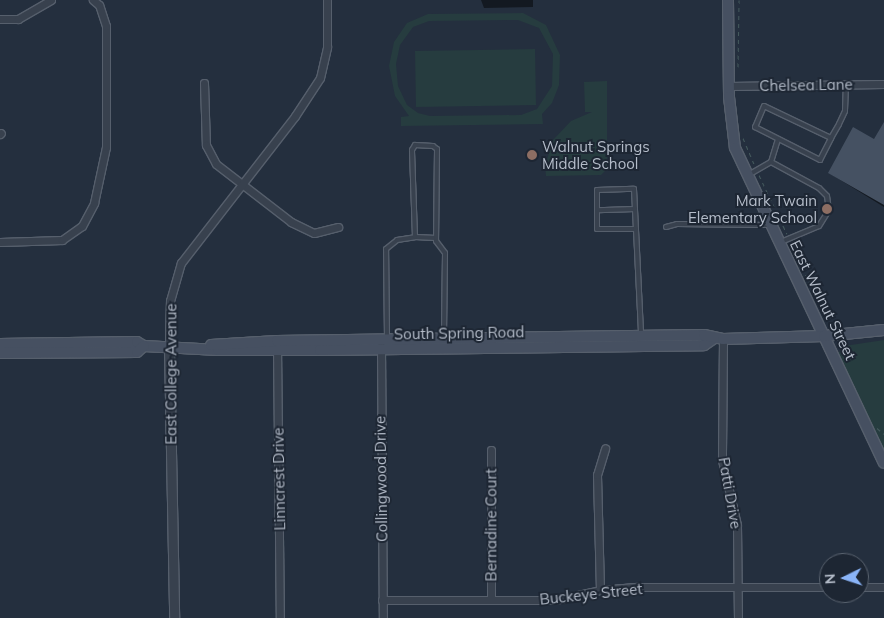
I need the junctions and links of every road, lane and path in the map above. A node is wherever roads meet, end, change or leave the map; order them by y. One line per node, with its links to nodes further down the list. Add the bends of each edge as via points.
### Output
1 (51, 0): 6 (street, via 18,18)
2 (93, 0): 27 (street, via 99,5 106,26 106,147 94,203 82,226 62,240)
3 (327, 0): 17 (street, East College Avenue, via 327,47 320,78 309,98)
4 (728, 0): 11 (main road, East Walnut Street)
5 (739, 0): 7 (path)
6 (0, 19)
7 (738, 70)
8 (204, 83): 17 (street, via 205,135 209,153 216,164)
9 (846, 84): 10 (street, Chelsea Lane); 11 (street, Chelsea Lane); 12 (lane, via 846,106)
10 (884, 84)
11 (729, 86): 15 (main road, East Walnut Street, via 733,138)
12 (831, 138): 13 (lane, via 820,160); 13 (lane, via 764,106 755,127)
13 (778, 139): 14 (lane)
14 (770, 162): 15 (lane); 28 (lane, via 819,188 827,196 829,210 819,226)
15 (746, 175): 20 (main road, East Walnut Street)
16 (761, 181): 24 (path)
17 (242, 184): 21 (street, via 291,222 314,232); 40 (street, East College Avenue, via 181,263 170,301)
18 (635, 209): 19 (lane); 19 (lane, via 633,188 597,190); 23 (lane)
19 (597, 210): 23 (lane, via 598,230)
20 (770, 225): 22 (lane, via 677,224); 28 (main road, East Walnut Street)
21 (338, 227)
22 (666, 227)
23 (636, 229): 34 (lane)
24 (784, 229)
25 (415, 237): 26 (lane); 26 (lane, via 412,150 415,145 437,149); 36 (lane, via 397,240 386,249)
26 (436, 238): 35 (lane, via 445,253)
27 (0, 242)
28 (779, 243): 32 (main road, East Walnut Street)
29 (795, 250): 30 (path)
30 (824, 317)
31 (884, 330): 32 (main road, South Spring Road)
32 (824, 336): 33 (main road, South Spring Road); 44 (main road, East Walnut Street)
33 (718, 339): 34 (main road, South Spring Road, via 704,335); 45 (street, Patti Drive, via 722,460 737,525)
34 (642, 341): 35 (main road, South Spring Road)
35 (442, 342): 36 (main road, South Spring Road)
36 (383, 343): 39 (main road, South Spring Road); 50 (street, Collingwood Drive)
37 (0, 344): 38 (main road, via 137,342)
38 (144, 346): 40 (main road, South Spring Road); 41 (main road, via 137,352)
39 (277, 346): 40 (main road, South Spring Road, via 213,344); 53 (street, Linncrest Drive)
40 (169, 347): 52 (street, East College Avenue)
41 (0, 353)
42 (605, 448): 49 (street, via 597,475)
43 (491, 450): 51 (street, Bernadine Court)
44 (884, 463)
45 (738, 587): 46 (street, Buckeye Street); 49 (street, Buckeye Street); 55 (street, Patti Drive)
46 (819, 587)
47 (869, 587): 48 (street)
48 (884, 587)
49 (600, 590): 51 (street, Buckeye Street, via 555,600)
50 (382, 600): 51 (street, Buckeye Street); 54 (street, Collingwood Drive)
51 (491, 600)
52 (174, 618)
53 (280, 618)
54 (382, 618)
55 (738, 618)

